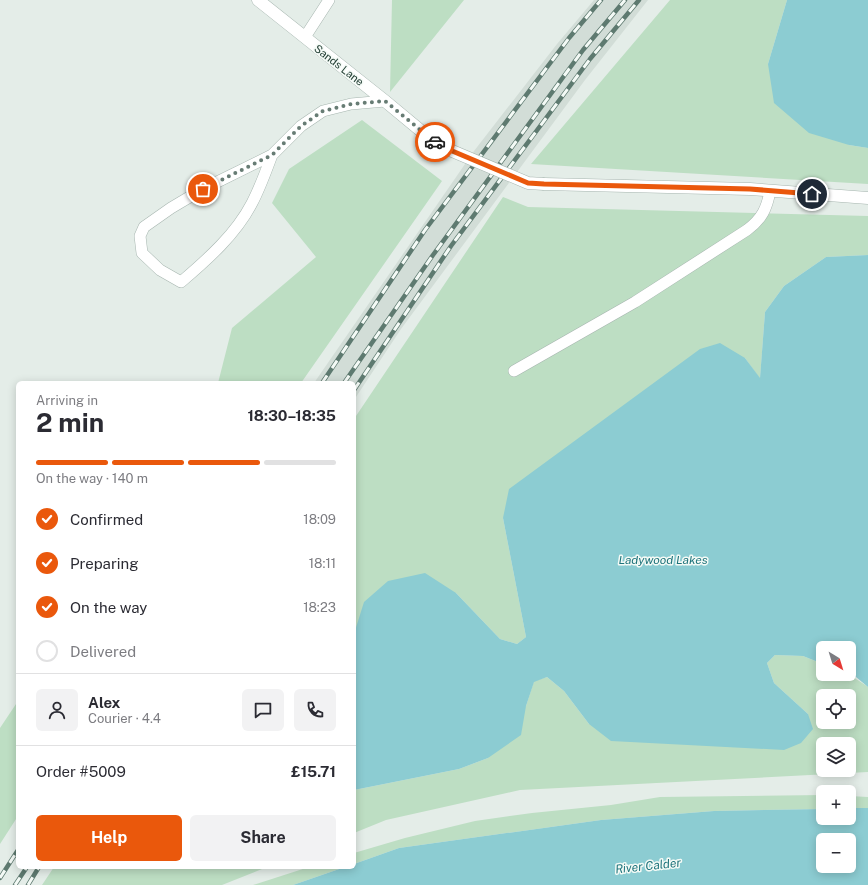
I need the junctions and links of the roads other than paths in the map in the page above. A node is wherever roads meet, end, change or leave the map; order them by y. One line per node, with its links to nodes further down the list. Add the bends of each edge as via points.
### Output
1 (258, 0): 3 (street, Sands Lane)
2 (329, 0): 3 (lane)
3 (305, 37): 4 (street, Sands Lane)
4 (385, 101): 5 (lane, via 351,104 323,111 301,126); 6 (street, Sands Lane, bridge, via 438,145 528,183)
5 (272, 155): 5 (lane, via 203,189 144,227 140,236 142,253 160,270 181,282 231,234 252,204)
6 (770, 190): 7 (street); 8 (lane, via 761,218 747,230 636,302)
7 (868, 198)
8 (514, 372)

